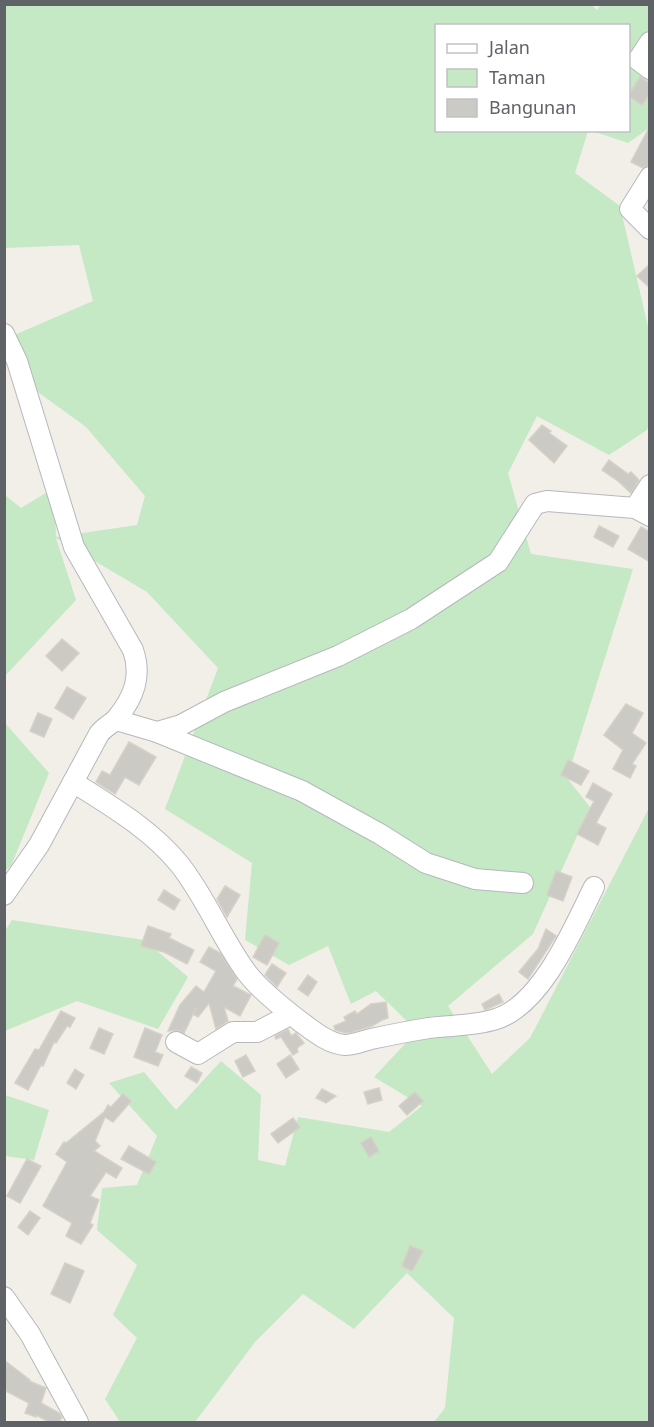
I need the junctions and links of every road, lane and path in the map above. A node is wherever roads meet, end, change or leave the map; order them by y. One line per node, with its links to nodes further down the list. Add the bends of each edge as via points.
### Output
1 (650, 42): 2 (street, via 638,60)
2 (650, 69)
3 (650, 177): 4 (street, via 630,209)
4 (650, 229)
5 (4, 334): 8 (street, via 17,361 74,547 137,662 138,678)
6 (650, 485): 7 (street)
7 (642, 512): 9 (street, via 547,501 535,504 498,562 411,619 339,656)
8 (116, 720): 9 (street); 10 (street, via 99,734)
9 (157, 732): 11 (street, via 302,791 426,863 475,879)
10 (73, 782): 13 (street, via 39,845); 14 (street, via 158,841 181,866 248,974)
11 (523, 883)
12 (594, 887): 14 (street, via 556,963 525,1001 498,1019 412,1030 346,1045 311,1030)
13 (4, 895)
14 (289, 1012): 15 (street, via 257,1032 233,1032 198,1054)
15 (176, 1042)
16 (4, 1297): 17 (street, via 30,1334)
17 (78, 1422)

